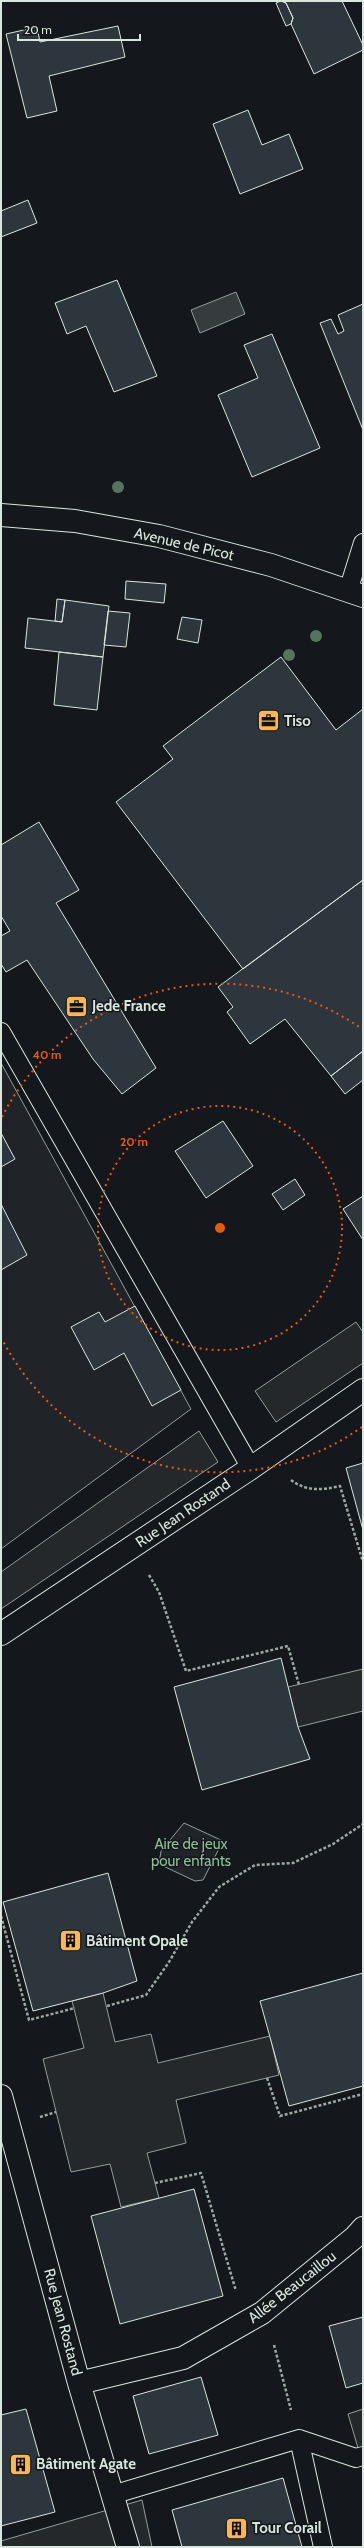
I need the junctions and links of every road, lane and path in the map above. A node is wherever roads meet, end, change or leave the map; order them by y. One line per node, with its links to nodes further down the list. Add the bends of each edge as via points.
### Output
1 (1, 515): 3 (street, Avenue de Picot, via 75,521 159,536 271,565)
2 (363, 543): 3 (lane)
3 (356, 593)
4 (1, 1032): 7 (lane)
5 (363, 1390): 6 (street, Rue Jean Rostand)
6 (270, 1455): 7 (street, Rue Jean Rostand); 9 (path, via 288,1478 301,1488 319,1490 340,1486)
7 (251, 1468): 8 (street, Rue Jean Rostand)
8 (131, 1548): 10 (street, Rue Jean Rostand); 11 (path, via 159,1592 186,1671 288,1646)
9 (363, 1562)
10 (1, 1634)
11 (299, 1685)
12 (363, 1824): 14 (path, via 333,1844 293,1863 255,1865 219,1887 192,1922 146,1995)
13 (1, 1916): 15 (path, via 29,2020)
14 (106, 2006)
15 (75, 2008)
16 (267, 2078): 17 (path, via 280,2116)
17 (363, 2094)
18 (1, 2096): 20 (street, Rue Jean Rostand)
19 (363, 2228): 20 (street, Allée Beaucaillou, via 262,2313 183,2358)
20 (79, 2383): 23 (street, Rue Jean Rostand)
21 (299, 2439): 22 (lane, via 356,2458); 23 (lane); 25 (lane)
22 (363, 2456)
23 (112, 2496): 24 (street, Rue Jean Rostand)
24 (128, 2547)
25 (323, 2547)

